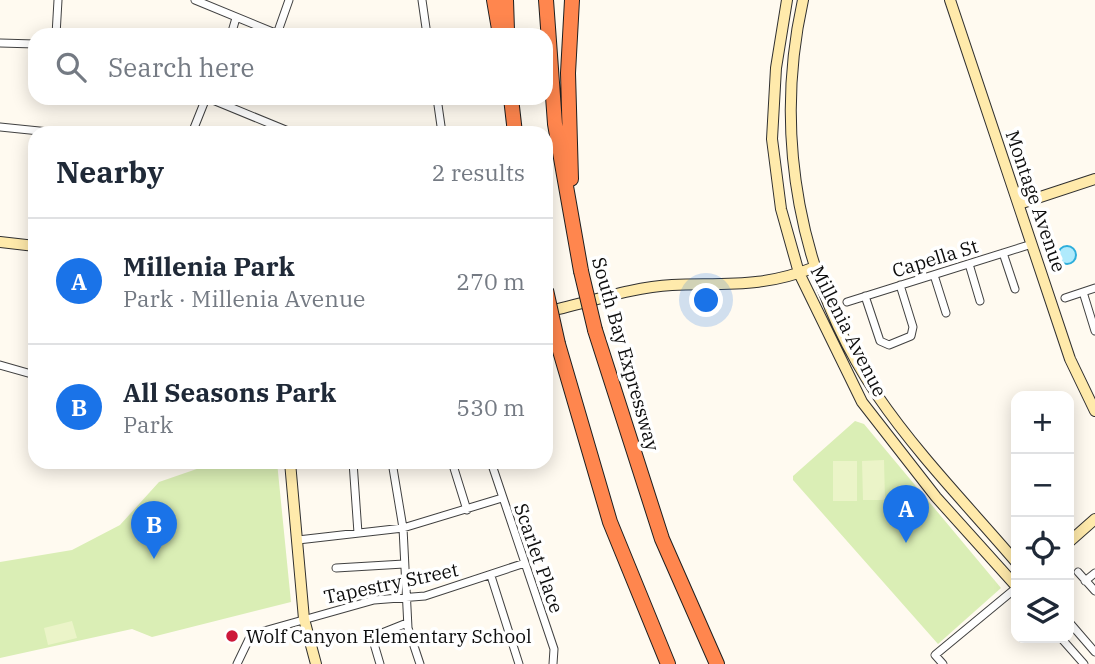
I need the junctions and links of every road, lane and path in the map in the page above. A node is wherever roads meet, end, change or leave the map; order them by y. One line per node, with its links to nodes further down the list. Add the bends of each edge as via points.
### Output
1 (58, 0): 13 (street)
2 (196, 0): 12 (street)
3 (289, 0): 16 (street)
4 (422, 0): 17 (street)
5 (494, 0): 18 (highway)
6 (506, 0): 19 (highway)
7 (546, 0): 20 (highway, South Bay Expressway)
8 (572, 0): 38 (highway, via 568,73)
9 (787, 0): 23 (street, Millenia Avenue)
10 (803, 0): 24 (street, Millenia Avenue)
11 (950, 0): 37 (street, Montage Avenue)
12 (236, 18): 14 (street); 15 (street)
13 (56, 28)
14 (233, 28)
15 (262, 28)
16 (280, 28)
17 (426, 28)
18 (499, 28)
19 (507, 28)
20 (548, 28)
21 (0, 43): 22 (street)
22 (28, 44)
23 (775, 87): 24 (street); 45 (street, Millenia Avenue, via 772,139 777,183)
24 (790, 88): 44 (street, Millenia Avenue, via 793,175)
25 (553, 96): 38 (highway, South Bay Expressway)
26 (204, 105): 30 (street)
27 (224, 105): 31 (street)
28 (438, 105): 32 (street)
29 (511, 105): 33 (highway)
30 (195, 126)
31 (276, 126)
32 (441, 126)
33 (514, 126)
34 (0, 127): 35 (street)
35 (28, 130)
36 (1095, 179): 37 (street)
37 (1019, 204): 40 (street, Montage Avenue)
38 (573, 229): 100 (highway, South Bay Expressway, bridge, via 595,330 662,539)
39 (0, 242): 41 (street)
40 (1032, 244): 42 (street, Capella St); 63 (street, Montage Avenue, via 1070,359)
41 (28, 245)
42 (1003, 253): 43 (street, Capella St); 49 (street)
43 (969, 264): 46 (street, Capella St); 53 (street)
44 (815, 267): 45 (street); 61 (street, Millenia Avenue)
45 (799, 273): 55 (street, via 746,285 671,285); 62 (street, Millenia Avenue)
46 (934, 275): 47 (street, Capella St); 56 (street)
47 (900, 285): 51 (street, Capella St); 51 (street, via 913,332 899,343 880,341)
48 (1095, 288): 50 (street)
49 (1014, 289)
50 (1083, 292): 52 (street); 58 (street)
51 (865, 296): 54 (street, Capella St)
52 (1065, 298)
53 (980, 301)
54 (847, 302)
55 (553, 310)
56 (946, 313)
57 (553, 322): 99 (highway, bridge, via 610,522)
58 (1095, 331)
59 (0, 365): 60 (street)
60 (28, 373)
61 (876, 392): 62 (street); 76 (street, Millenia Avenue, via 923,455)
62 (862, 402): 83 (street, Millenia Avenue, via 936,497)
63 (1095, 411)
64 (291, 469): 75 (street)
65 (353, 469): 73 (street)
66 (392, 469): 72 (street)
67 (454, 469): 70 (street)
68 (493, 469): 69 (street, Scarlet Place)
69 (502, 498): 70 (street); 77 (street, Scarlet Place)
70 (467, 510): 72 (street)
71 (1095, 519): 74 (street)
72 (403, 528): 73 (street); 78 (street)
73 (358, 533): 75 (street)
74 (1074, 538)
75 (298, 540): 88 (street)
76 (1011, 556)
77 (524, 563): 82 (street, Tapestry Street); 98 (street, Scarlet Place, via 554,649)
78 (404, 564): 79 (street); 87 (street)
79 (336, 568)
80 (1077, 572): 84 (street)
81 (1095, 573): 84 (street)
82 (491, 576): 87 (street, Tapestry Street); 97 (street)
83 (1011, 581)
84 (1086, 581): 86 (street)
85 (1011, 591): 101 (street, via 935,655)
86 (1095, 591)
87 (407, 599): 88 (street, Tapestry Street, via 374,600); 89 (street)
88 (304, 619): 93 (street, Tapestry Street, via 253,635); 94 (street)
89 (407, 623): 95 (street, via 372,637); 96 (street)
90 (1074, 628): 92 (street)
91 (1065, 643): 102 (street)
92 (1095, 652)
93 (237, 664)
94 (316, 664)
95 (380, 664)
96 (420, 664)
97 (520, 664)
98 (553, 664)
99 (668, 664)
100 (717, 664)
101 (943, 664)
102 (1084, 664)

